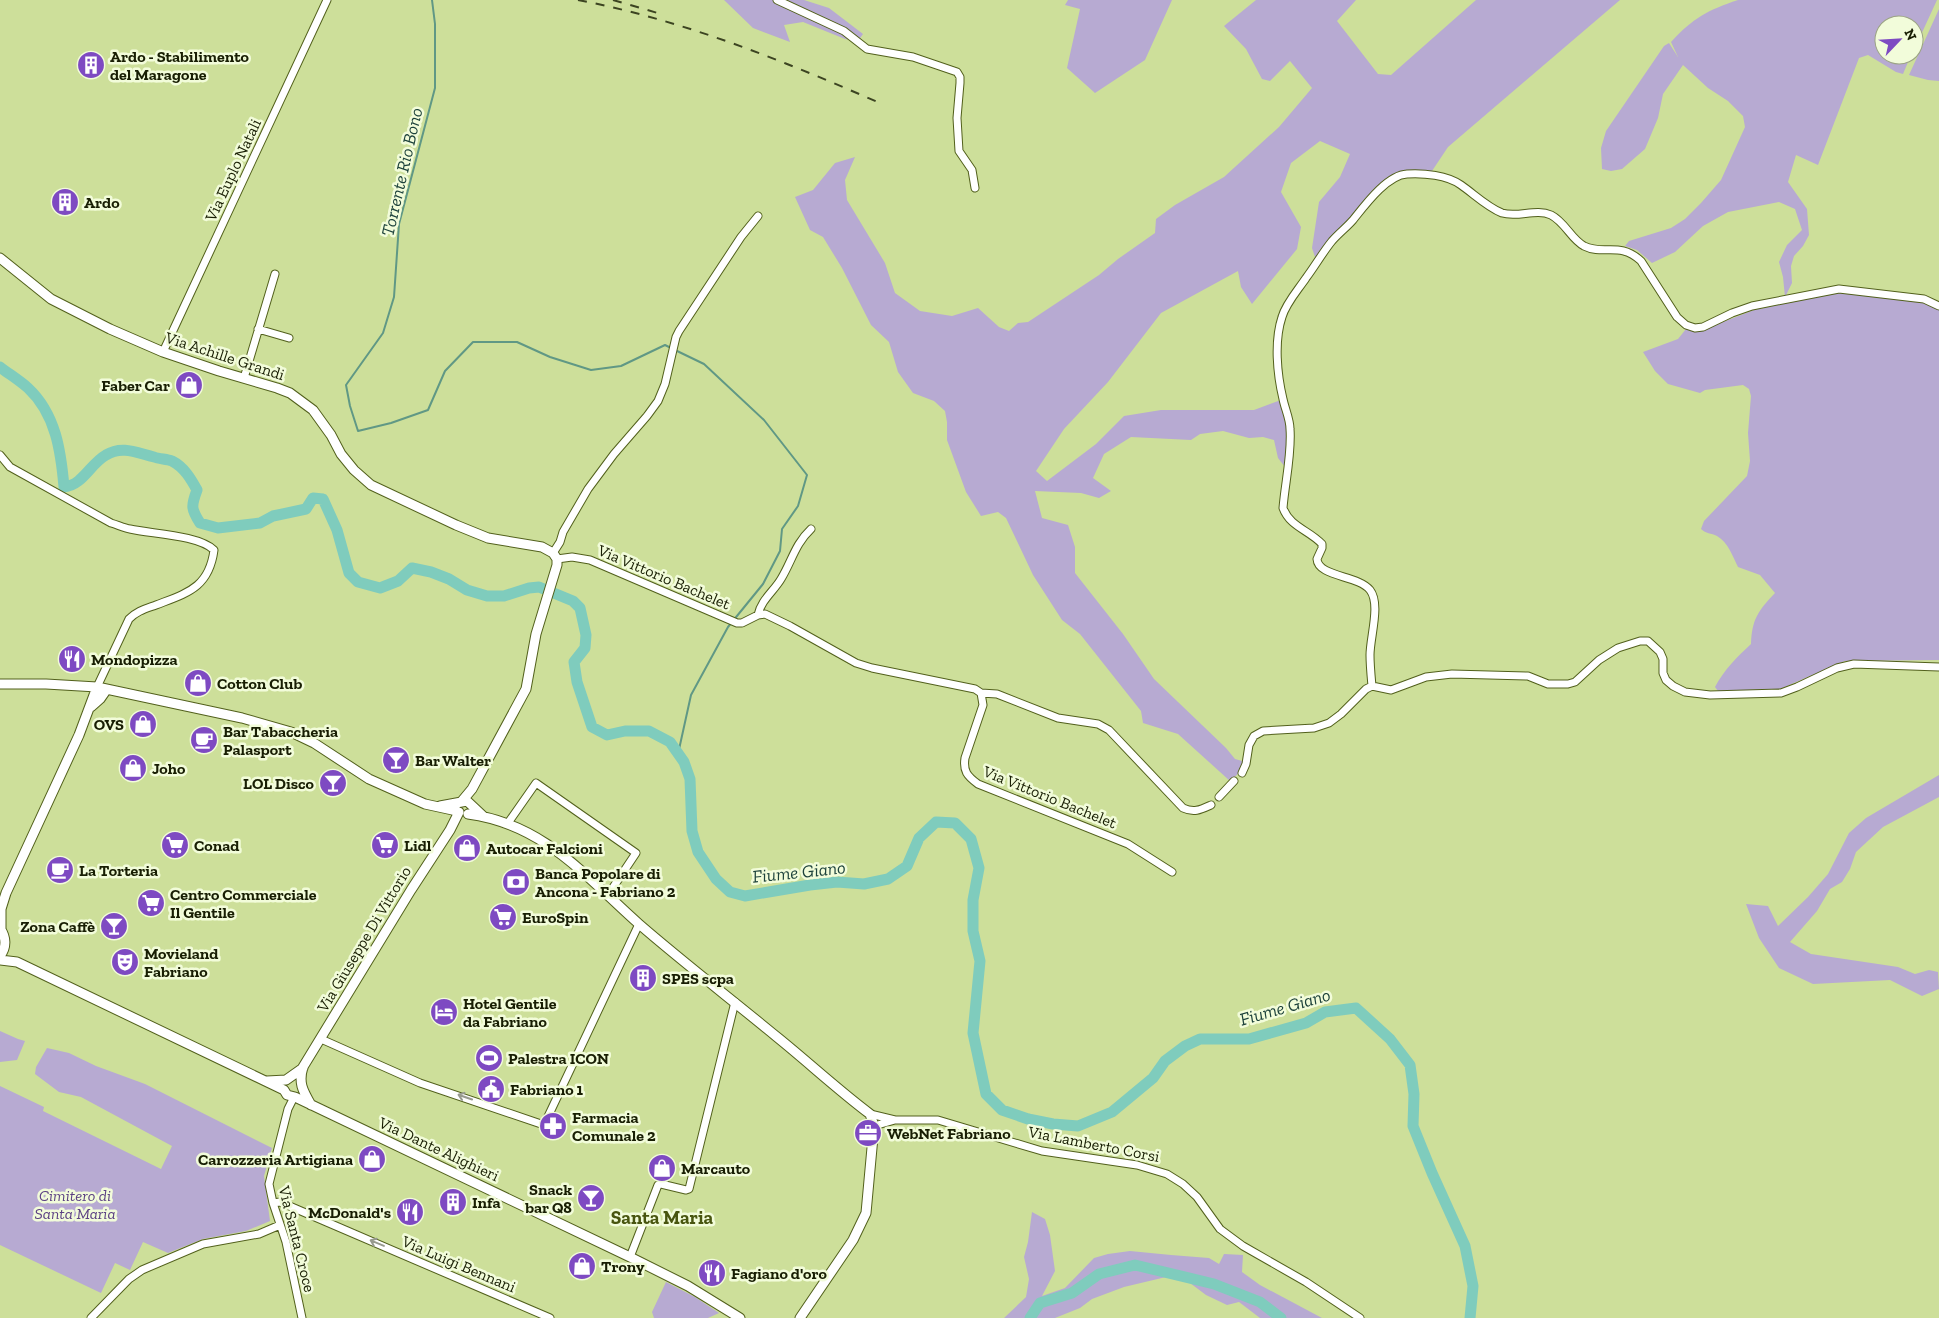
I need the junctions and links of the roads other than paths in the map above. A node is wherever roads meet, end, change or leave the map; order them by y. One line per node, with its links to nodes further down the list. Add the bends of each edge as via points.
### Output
1 (328, 0): 10 (street, Via Euplo Natali)
2 (777, 0): 3 (street, via 844,31 867,49 913,57 957,72 960,77 959,151 972,170)
3 (975, 188)
4 (758, 216): 14 (street, via 676,337 658,401 588,489 563,532)
5 (0, 258): 10 (main road, Via Achille Grandi, via 51,299)
6 (275, 274): 8 (street)
7 (1939, 306): 18 (street, via 1924,299 1839,289 1752,306 1695,328 1677,317 1633,253 1584,246 1551,215 1502,213 1444,177 1407,174 1390,181 1332,241 1285,309 1278,334 1280,386 1290,428 1283,508 1296,526 1322,544 1317,559 1320,568 1367,586 1372,592 1375,607 1370,655)
8 (258, 329): 9 (street); 11 (street)
9 (289, 338)
10 (163, 352): 11 (main road, Via Achille Grandi)
11 (244, 378): 14 (main road, Via Achille Grandi, via 290,393 313,410 341,454 371,485 488,538 542,547)
12 (0, 455): 19 (street, via 10,467 111,523 194,541 214,550 209,569 197,588 135,613 129,619)
13 (811, 529): 15 (street, via 797,546 781,579 759,607)
14 (555, 556): 15 (street, Via Vittorio Bachelet, via 590,560 737,623); 26 (main road, Via Giuseppe Di Vittorio, via 526,689)
15 (758, 615): 21 (street, via 774,618 856,663 975,689)
16 (1939, 667): 18 (street, via 1854,664 1837,668 1781,693 1710,695 1685,692 1673,686 1663,674 1660,652 1648,641 1640,641 1618,648 1568,684 1548,684 1528,676 1452,674 1426,677 1390,690)
17 (0, 684): 19 (main road, Via Lamberto Corsi)
18 (1372, 686): 23 (street, via 1329,723 1314,728 1264,731 1254,736)
19 (97, 687): 20 (main road, Via Lamberto Corsi); 22 (main road)
20 (107, 689): 22 (main road); 28 (main road, Via Lamberto Corsi, via 234,716 291,732 369,779)
21 (981, 694): 27 (street, via 997,694 1058,718 1098,724 1118,738 1183,808 1190,812 1200,811); 33 (street, Via Vittorio Bachelet, via 983,705 965,758 964,766 970,778 1128,844)
22 (91, 707): 35 (main road, Via Dante Alighieri)
23 (1242, 773)
24 (1234, 782): 25 (street)
25 (1219, 797)
26 (465, 802): 28 (main road); 29 (main road, Via Giuseppe Di Vittorio, via 457,804); 29 (main road, Via Giuseppe Di Vittorio, via 471,810); 30 (main road, Via Lamberto Corsi)
27 (1211, 805)
28 (436, 807): 29 (main road, Via Lamberto Corsi); 32 (main road, via 448,817)
29 (462, 813): 30 (main road, Via Lamberto Corsi); 32 (main road, Via Giuseppe Di Vittorio)
30 (483, 816): 31 (main road, Via Lamberto Corsi)
31 (508, 823): 34 (main road, Via Lamberto Corsi, via 561,852); 34 (street, via 536,783 636,853)
32 (450, 830): 43 (main road, Via Giuseppe Di Vittorio)
33 (1172, 872)
34 (608, 895): 36 (main road, Via Lamberto Corsi)
35 (0, 909): 37 (main road, Via Dante Alighieri)
36 (639, 924): 42 (main road, Via Lamberto Corsi); 43 (street, one-way to 43, via 544,1125 420,1083)
37 (0, 929): 38 (main road, Via Dante Alighieri, via 5,936)
38 (5, 946): 39 (main road); 41 (main road, Via Dante Alighieri)
39 (0, 956)
40 (0, 960): 41 (main road, Via Dante Alighieri)
41 (17, 962): 46 (main road, Via Dante Alighieri)
42 (735, 1002): 48 (main road, Via Lamberto Corsi); 53 (street, via 689,1189 658,1185)
43 (321, 1039): 44 (main road, Via Giuseppe Di Vittorio)
44 (303, 1068): 45 (main road, Via Giuseppe Di Vittorio); 46 (main road, Via Giuseppe Di Vittorio)
45 (301, 1086): 46 (main road); 46 (main road, Via Dante Alighieri, via 296,1079); 47 (main road)
46 (289, 1090): 47 (main road, Via Dante Alighieri); 51 (street, Via Santa Croce, via 288,1109 270,1174)
47 (311, 1105): 53 (main road, Via Dante Alighieri)
48 (870, 1114): 49 (street, Via Lamberto Corsi); 50 (main road)
49 (895, 1120): 50 (street, Via Lamberto Corsi); 59 (street, Via Lamberto Corsi, via 938,1120 1042,1151 1137,1165 1167,1174 1197,1197 1220,1229)
50 (874, 1126): 58 (main road, via 866,1213 853,1240)
51 (273, 1203): 52 (street, Via Santa Croce); 56 (street, Via Luigi Bennani, one-way to 51, via 280,1202)
52 (280, 1225): 54 (street, via 259,1234 203,1244 142,1270 117,1290); 55 (street, Via Santa Croce)
53 (630, 1257): 57 (main road, Via Dante Alighieri, via 688,1286)
54 (91, 1318)
55 (302, 1318)
56 (550, 1318)
57 (740, 1318)
58 (800, 1318)
59 (1360, 1318)

